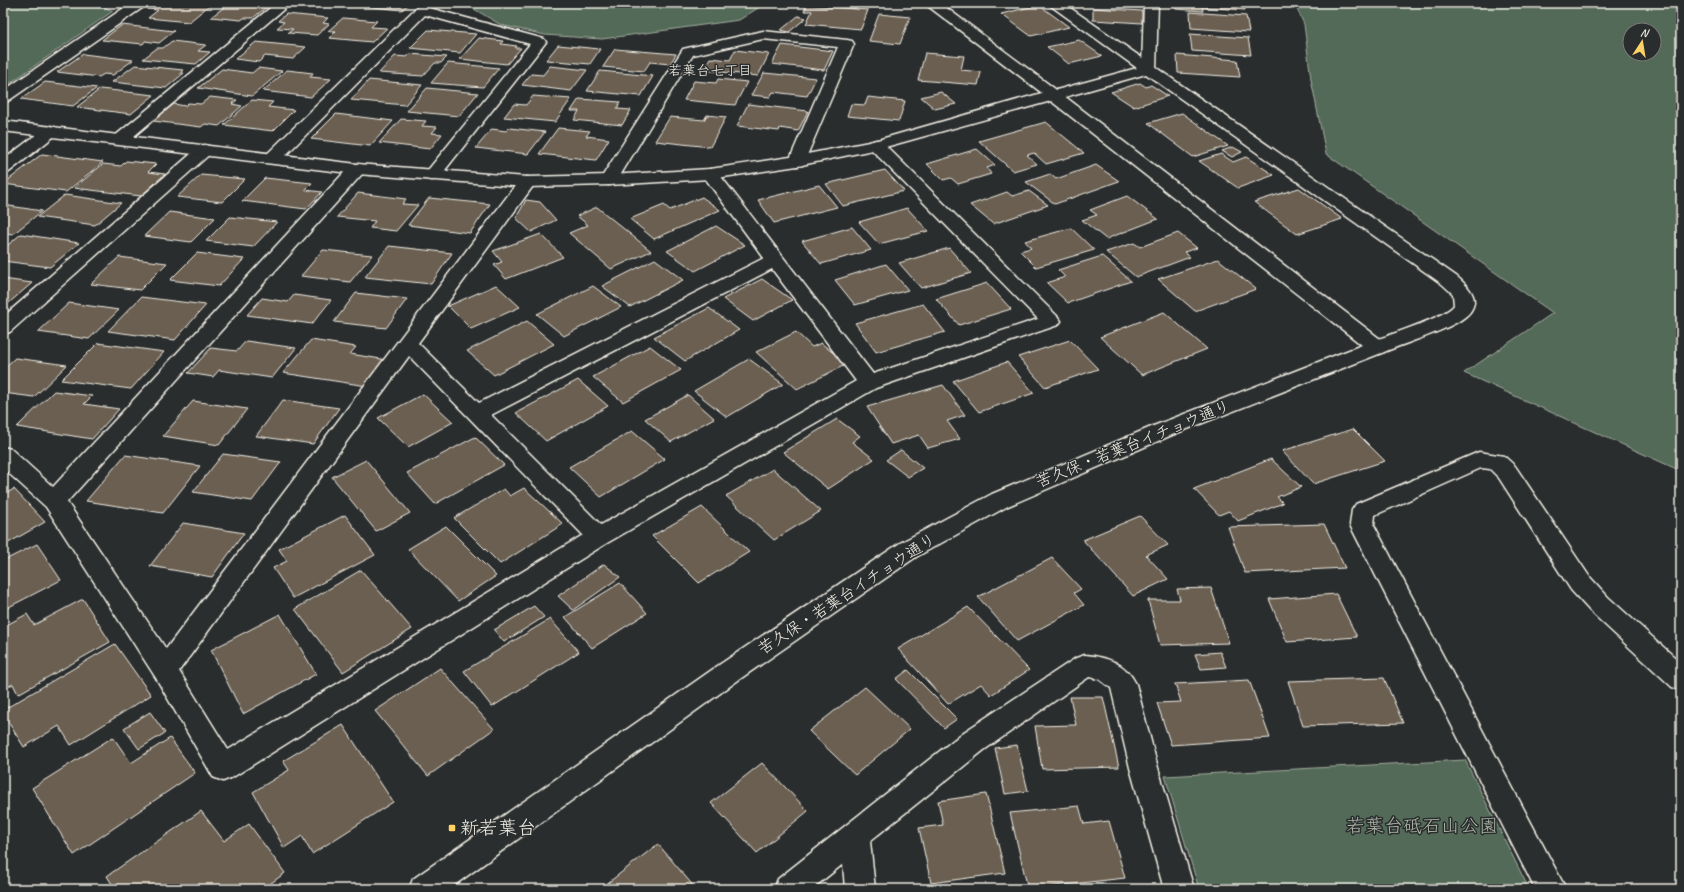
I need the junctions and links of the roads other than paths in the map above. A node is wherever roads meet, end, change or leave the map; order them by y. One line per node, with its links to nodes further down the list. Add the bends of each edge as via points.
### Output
1 (140, 3): 8 (street)
2 (284, 3): 11 (street)
3 (931, 3): 7 (street)
4 (1054, 3): 6 (street)
5 (1151, 3): 6 (street)
6 (1149, 69): 7 (street); 25 (street, 苦久保・若葉台イチョウ通り, via 1459,289 1464,297 1461,311)
7 (1054, 95): 12 (street); 25 (street)
8 (3, 98)
9 (3, 126): 10 (street)
10 (51, 131): 11 (street); 16 (street)
11 (121, 139): 13 (street)
12 (876, 145): 15 (street); 26 (street, via 1051,321)
13 (204, 150): 14 (street); 23 (street)
14 (273, 158): 17 (street); 19 (street, via 422,10 540,42)
15 (797, 161): 18 (street); 20 (street, via 847,44 763,35 688,52)
16 (3, 168)
17 (358, 168): 19 (street); 29 (street)
18 (710, 174): 20 (street); 22 (street)
19 (432, 175): 21 (street)
20 (609, 180): 21 (street)
21 (527, 182): 24 (street)
22 (775, 260): 26 (street); 27 (street)
23 (3, 328)
24 (407, 343): 27 (street); 31 (street)
25 (1377, 347): 34 (street, 苦久保・若葉台イチョウ通り, via 1164,430 1000,500 908,550 715,682)
26 (869, 383): 30 (street)
27 (476, 413): 30 (street)
28 (3, 455): 29 (street)
29 (54, 501): 31 (street)
30 (599, 537): 31 (street, via 224,768)
31 (165, 670)
32 (1681, 679): 38 (street, via 1580,583 1508,472 1496,462 1479,460 1364,510 1362,525)
33 (855, 835): 35 (street); 36 (street); 37 (street, via 974,740 1085,666 1101,667 1116,675 1123,684)
34 (424, 889)
35 (790, 889)
36 (860, 889)
37 (1179, 889)
38 (1551, 889)

